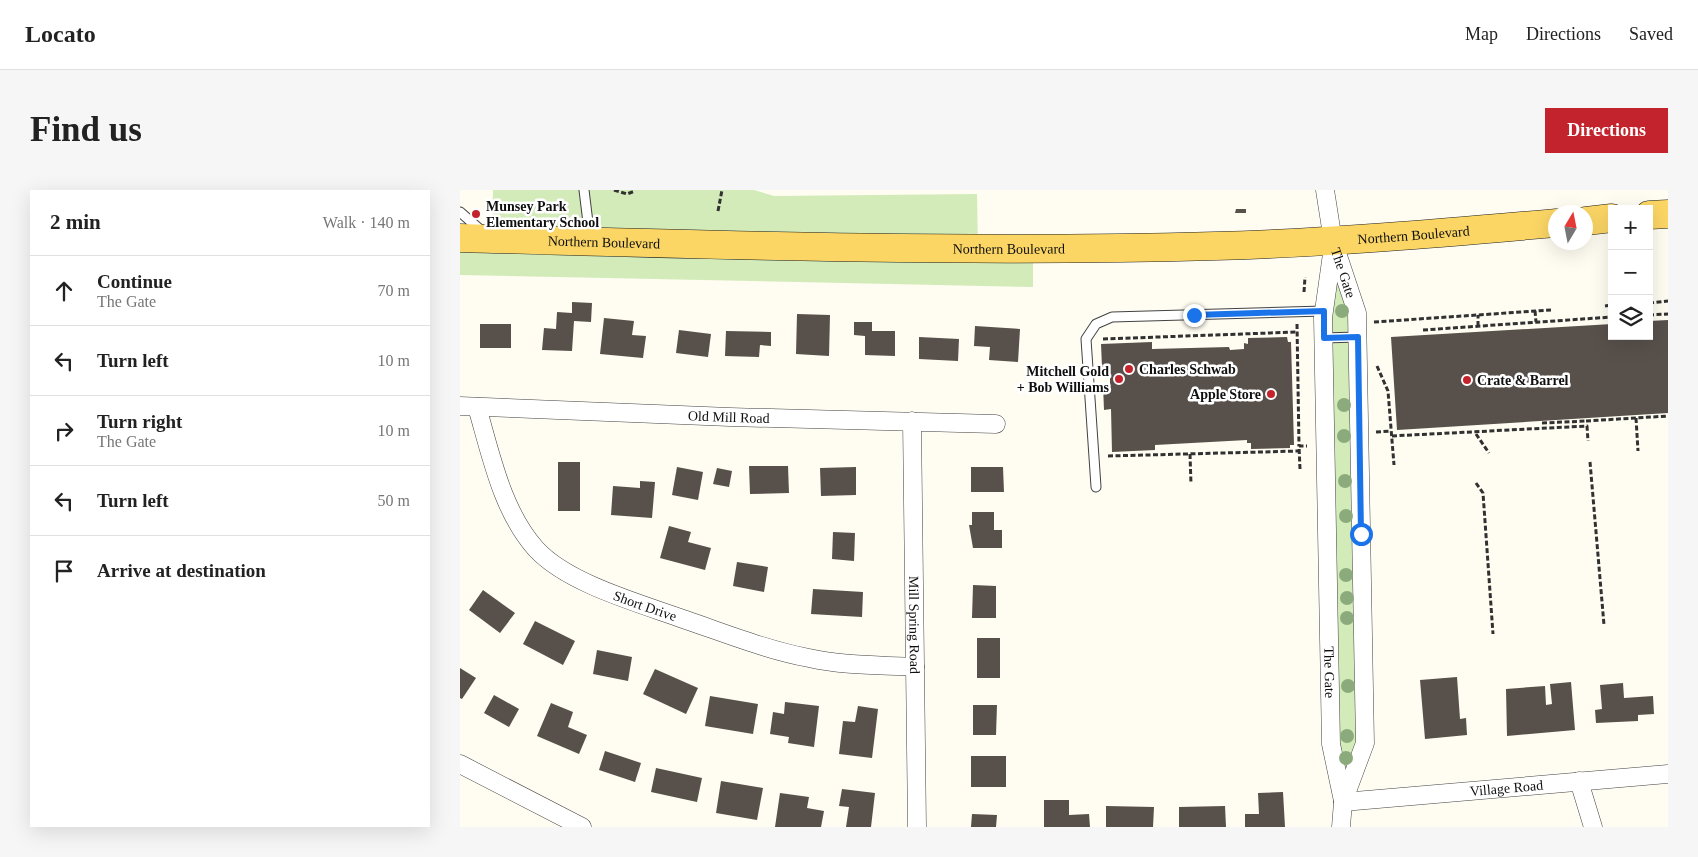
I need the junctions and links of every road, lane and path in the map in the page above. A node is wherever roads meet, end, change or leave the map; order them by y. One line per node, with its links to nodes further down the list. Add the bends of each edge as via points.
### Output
1 (584, 190): 15 (lane)
2 (614, 190): 5 (path, via 627,194)
3 (722, 190): 6 (path)
4 (1326, 190): 16 (street)
5 (635, 191)
6 (718, 211)
7 (460, 212): 14 (lane)
8 (1668, 214): 9 (main road)
9 (1653, 215)
10 (1608, 218): 11 (main road)
11 (1593, 220)
12 (1548, 224): 16 (main road, Northern Boulevard)
13 (460, 238): 14 (main road, Northern Boulevard)
14 (492, 239): 15 (main road, Northern Boulevard)
15 (590, 242): 16 (main road, Northern Boulevard, via 1033,250)
16 (1333, 242): 22 (street, The Gate); 33 (street, The Gate)
17 (1304, 277): 18 (path)
18 (1304, 292)
19 (1668, 301): 20 (path)
20 (1653, 303)
21 (1551, 310): 23 (path)
22 (1324, 311): 34 (street, The Gate); 35 (lane, via 1112,317 1096,324)
23 (1535, 311): 25 (path); 29 (path)
24 (1668, 314): 26 (path)
25 (1478, 315): 30 (path); 33 (path, via 1374,322)
26 (1653, 315)
27 (1608, 317): 29 (path)
28 (1297, 322): 32 (path)
29 (1536, 322): 30 (path)
30 (1478, 326): 31 (path)
31 (1423, 330)
32 (1297, 332): 35 (path); 50 (path)
33 (1366, 334): 34 (lane); 69 (street, The Gate, via 1365,743)
34 (1324, 338): 69 (street, The Gate, via 1331,744)
35 (1086, 339): 56 (lane)
36 (1375, 361): 45 (path, via 1388,391)
37 (469, 407): 41 (street, Old Mill Road); 65 (street, Short Drive, via 521,529 537,550 558,568 646,606 772,649 825,661)
38 (1668, 416): 39 (path)
39 (1636, 418): 40 (path); 53 (path)
40 (1586, 421): 42 (path); 44 (path)
41 (912, 422): 43 (street, Old Mill Road); 65 (street, Mill Spring Road)
42 (1542, 423)
43 (996, 424)
44 (1586, 426): 47 (path); 49 (path)
45 (1391, 431): 46 (path); 48 (path)
46 (1372, 432)
47 (1476, 434): 48 (path, via 1447,432); 55 (path)
48 (1392, 436): 58 (path)
49 (1588, 441)
50 (1299, 446): 51 (path); 52 (path)
51 (1316, 446)
52 (1299, 451): 54 (path); 59 (path)
53 (1638, 451)
54 (1190, 454): 56 (path); 60 (path)
55 (1490, 454)
56 (1094, 457): 62 (lane)
57 (1590, 462): 63 (path)
58 (1394, 465)
59 (1300, 469)
60 (1191, 484)
61 (1476, 484): 64 (path, via 1482,493)
62 (1096, 487)
63 (1604, 625)
64 (1493, 634)
65 (915, 667): 71 (street, Mill Spring Road)
66 (460, 764): 70 (street)
67 (1668, 774): 68 (street, Village Road)
68 (1579, 781): 69 (street, Village Road); 73 (street)
69 (1343, 802): 72 (street, The Gate)
70 (582, 827)
71 (917, 827)
72 (1341, 827)
73 (1593, 827)

